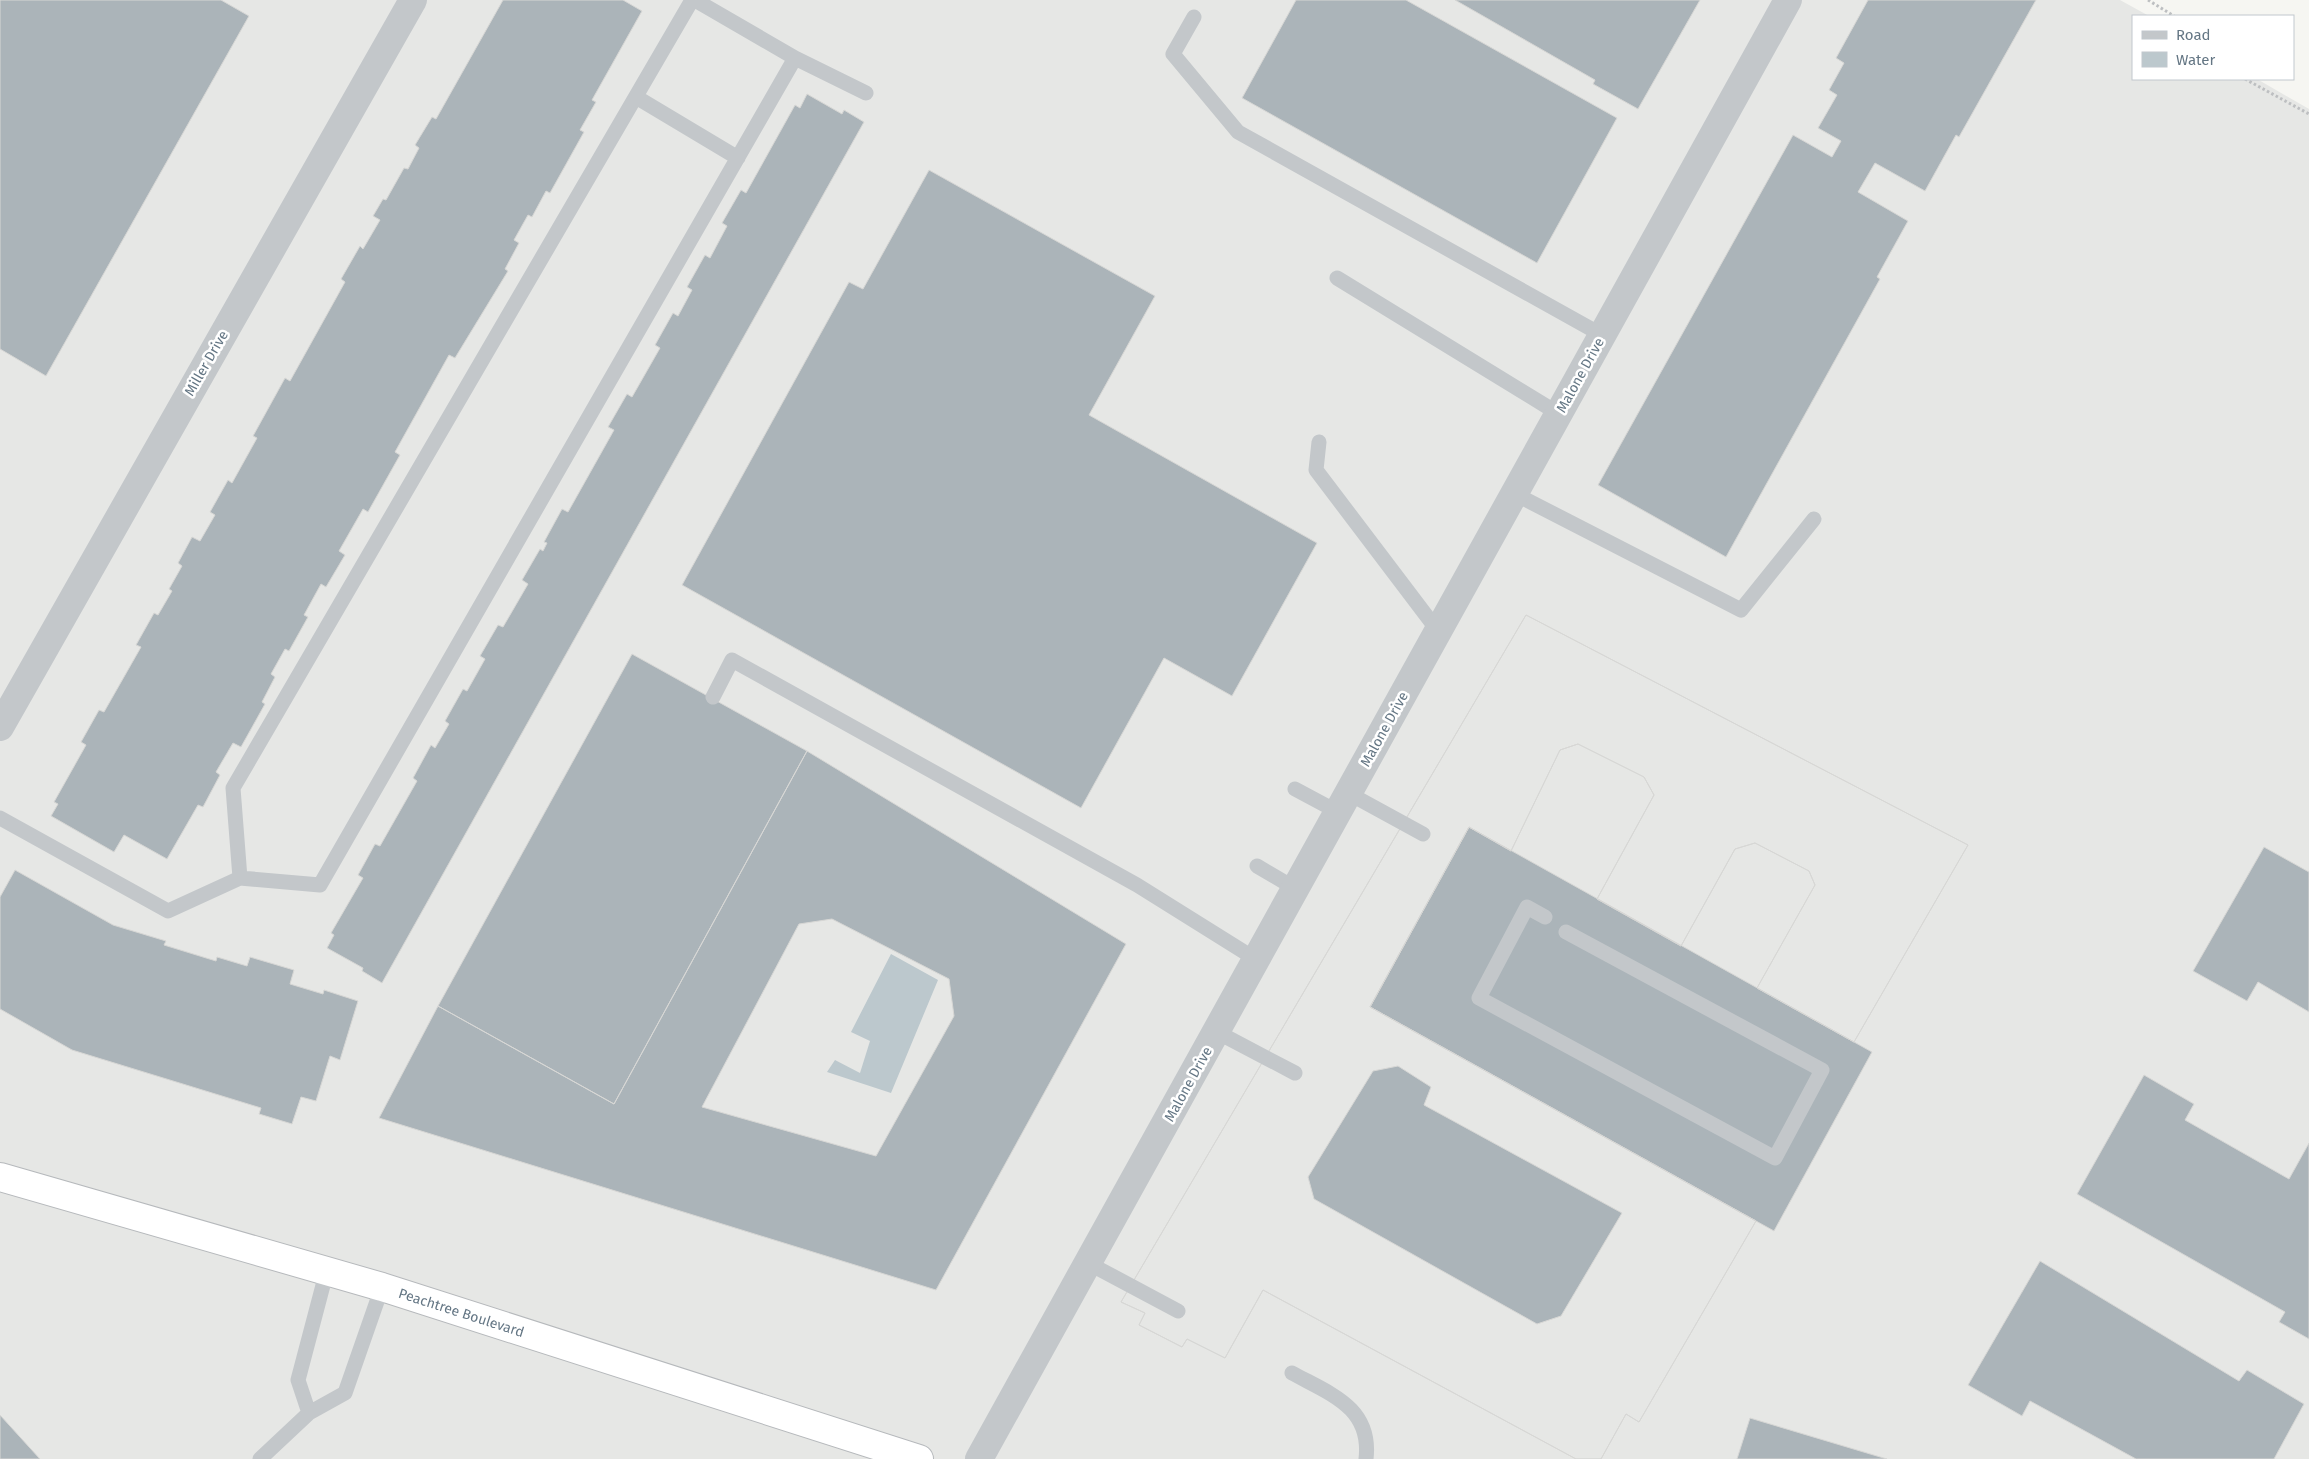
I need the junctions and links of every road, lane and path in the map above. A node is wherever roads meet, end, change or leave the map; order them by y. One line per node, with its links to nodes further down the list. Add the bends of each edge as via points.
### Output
1 (413, 0): 21 (street, Miller Drive)
2 (694, 0): 7 (lane); 10 (lane)
3 (1788, 0): 14 (street, Malone Drive)
4 (2148, 0): 5 (path)
5 (2172, 15)
6 (1194, 17): 14 (lane, via 1173,54 1238,132)
7 (795, 58): 9 (lane); 12 (lane)
8 (2247, 80): 11 (path)
9 (866, 93)
10 (636, 97): 12 (lane); 27 (lane, via 233,788)
11 (2309, 114)
12 (738, 158): 27 (lane, via 320,884)
13 (1337, 278): 15 (lane)
14 (1602, 335): 15 (street, Malone Drive)
15 (1558, 414): 17 (street, Malone Drive)
16 (1319, 442): 19 (lane, via 1316,470)
17 (1514, 494): 18 (lane, via 1741,610); 19 (street, Malone Drive)
18 (1814, 519)
19 (1438, 631): 23 (street, Malone Drive)
20 (713, 698): 31 (lane, via 732,660 1137,884)
21 (0, 727)
22 (1295, 789): 23 (lane)
23 (1343, 803): 25 (lane); 28 (street, Malone Drive)
24 (0, 818): 27 (lane, via 168,911)
25 (1423, 834)
26 (1257, 866): 28 (lane)
27 (240, 878)
28 (1296, 889): 31 (street, Malone Drive)
29 (1545, 918): 30 (lane, via 1527,907 1479,998 1775,1158 1822,1070)
30 (1566, 932)
31 (1257, 960): 32 (street, Malone Drive)
32 (1217, 1032): 33 (lane); 35 (street, Malone Drive)
33 (1295, 1073)
34 (0, 1177): 36 (highway, Peachtree Boulevard)
35 (1088, 1263): 38 (lane); 43 (street, Malone Drive)
36 (327, 1270): 37 (highway, Peachtree Boulevard); 40 (lane, via 298,1380)
37 (382, 1287): 40 (lane, via 345,1393); 42 (highway, Peachtree Boulevard)
38 (1178, 1311)
39 (1292, 1373): 44 (lane, via 1346,1402 1366,1430)
40 (309, 1413): 41 (lane)
41 (260, 1459)
42 (919, 1459)
43 (979, 1459)
44 (1366, 1459)

